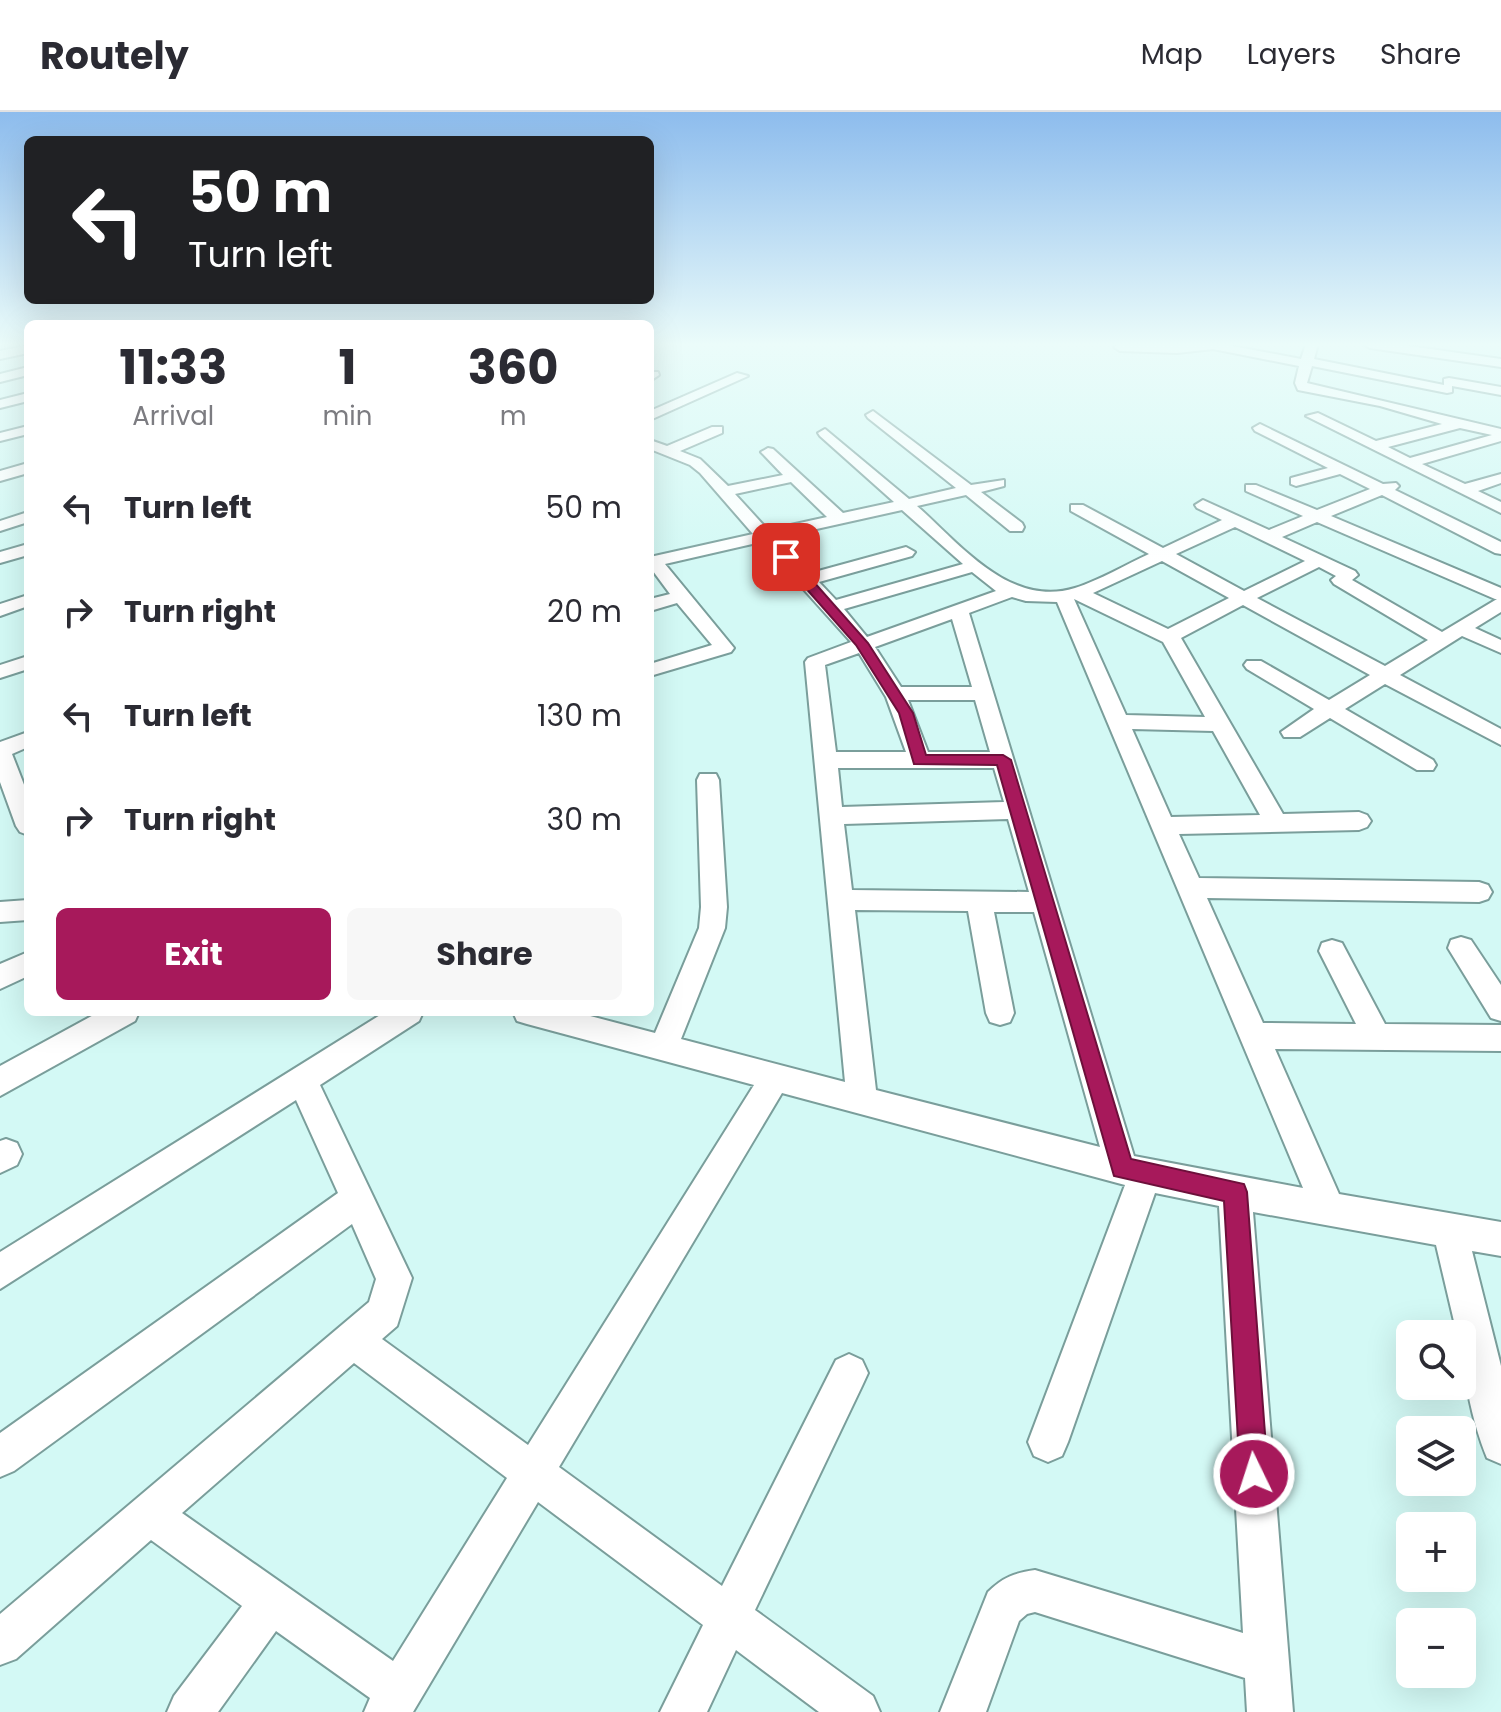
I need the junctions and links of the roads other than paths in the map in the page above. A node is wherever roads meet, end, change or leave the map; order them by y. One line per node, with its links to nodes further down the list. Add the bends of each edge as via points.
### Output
1 (878, 419): 26 (street)
2 (1318, 419): 12 (street)
3 (1437, 419): 4 (street)
4 (1460, 424): 9 (street); 12 (street)
5 (1260, 428): 17 (street)
6 (717, 430): 13 (street)
7 (24, 431): 10 (street)
8 (825, 433): 29 (street)
9 (1501, 435): 15 (street)
10 (0, 437)
11 (654, 446): 13 (street)
12 (1374, 446): 15 (street)
13 (667, 451): 28 (street, via 695,462)
14 (768, 452): 20 (street)
15 (1408, 463): 18 (street)
16 (24, 469): 19 (street)
17 (1341, 469): 22 (street); 25 (street)
18 (1430, 473): 25 (street); 27 (street)
19 (0, 476)
20 (795, 477): 28 (street); 35 (street)
21 (1500, 478): 27 (street)
22 (1296, 481)
23 (999, 483): 26 (street)
24 (1251, 488): 33 (street)
25 (1381, 489): 33 (street); 41 (street)
26 (969, 490): 29 (street); 38 (street)
27 (1464, 490): 32 (street)
28 (725, 491): 39 (street)
29 (906, 505): 35 (street); 47 (street)
30 (1203, 505): 36 (street)
31 (1077, 508): 44 (street)
32 (1501, 508)
33 (1318, 516): 40 (street); 51 (street)
34 (24, 518): 37 (street)
35 (840, 520): 39 (street)
36 (1236, 520): 40 (street); 44 (street)
37 (0, 526)
38 (1016, 527)
39 (764, 535): 48 (street); 52 (street, via 654,561)
40 (1269, 536): 46 (street)
41 (1501, 549)
42 (24, 550): 45 (street)
43 (906, 552): 48 (street)
44 (1162, 555): 50 (street); 53 (street)
45 (0, 558)
46 (1320, 560): 53 (street); 62 (street)
47 (974, 566): 49 (street); 57 (street)
48 (807, 580): 57 (street)
49 (1009, 592): 50 (street, via 1046,598); 58 (street)
50 (1071, 595): 61 (street); 73 (street)
51 (1501, 595)
52 (681, 596): 55 (street); 67 (street, via 724,648)
53 (1243, 598): 61 (street); 69 (street)
54 (24, 601): 59 (street)
55 (654, 604)
56 (1501, 604): 60 (street)
57 (832, 607): 63 (street)
58 (959, 609): 63 (street); 71 (street)
59 (0, 610)
60 (1461, 629): 62 (street); 64 (street)
61 (1171, 638): 74 (street)
62 (1442, 640): 69 (street)
63 (862, 643): 70 (street); 79 (street, via 815,662)
64 (1501, 647)
65 (24, 663): 68 (street)
66 (1254, 665): 72 (street)
67 (654, 669)
68 (0, 672)
69 (1387, 673): 72 (street); 76 (street)
70 (894, 693): 71 (street); 80 (street, via 912,727)
71 (984, 694): 81 (street)
72 (1329, 709): 75 (street); 82 (street)
73 (1118, 722): 74 (street); 89 (street)
74 (1219, 724): 88 (street)
75 (1292, 732)
76 (1501, 738)
77 (24, 741): 78 (street)
78 (0, 750): 84 (street)
79 (825, 760): 80 (street); 86 (street)
80 (919, 760): 81 (street)
81 (1003, 760): 85 (street)
82 (1425, 765)
83 (708, 780): 109 (street, via 712,928)
84 (24, 801)
85 (1018, 810): 86 (street); 94 (street)
86 (831, 816): 92 (street)
87 (1359, 821): 88 (street)
88 (1276, 823): 89 (street)
89 (1163, 826): 90 (street)
90 (1190, 888): 91 (street); 106 (street)
91 (1479, 892)
92 (840, 900): 93 (street); 113 (street)
93 (979, 901): 94 (street); 102 (street)
94 (1045, 902): 114 (street)
95 (24, 910): 96 (street)
96 (0, 912)
97 (1461, 948): 101 (street)
98 (1332, 951): 108 (street)
99 (24, 965): 100 (street)
100 (0, 977)
101 (1501, 1009)
102 (1000, 1013)
103 (118, 1016): 112 (street)
104 (403, 1016): 111 (street)
105 (542, 1016): 109 (street)
106 (1254, 1036): 108 (street); 117 (street)
107 (1501, 1038): 108 (street)
108 (1378, 1039)
109 (663, 1049): 110 (street)
110 (775, 1078): 113 (street); 126 (street)
111 (302, 1080): 116 (street); 120 (street)
112 (0, 1082)
113 (862, 1101): 114 (street)
114 (1134, 1172): 115 (street); 123 (street)
115 (1235, 1192): 117 (street); 131 (street)
116 (358, 1199): 121 (street, via 394,1278 384,1313); 125 (street)
117 (1329, 1209): 118 (street)
118 (1450, 1230): 119 (street); 124 (street)
119 (1501, 1239)
120 (0, 1272)
121 (353, 1340): 126 (street); 127 (street)
122 (849, 1373): 129 (street)
123 (1048, 1442)
124 (1501, 1444)
125 (0, 1457)
126 (534, 1472): 129 (street); 132 (street)
127 (149, 1514): 128 (street); 130 (street)
128 (272, 1601): 132 (street); 133 (street)
129 (730, 1616): 134 (street); 135 (street)
130 (0, 1643)
131 (1267, 1663): 136 (street, via 1035,1591 1016,1594 1003,1607); 137 (street)
132 (393, 1702)
133 (190, 1712)
134 (683, 1712)
135 (857, 1712)
136 (963, 1712)
137 (1270, 1712)

